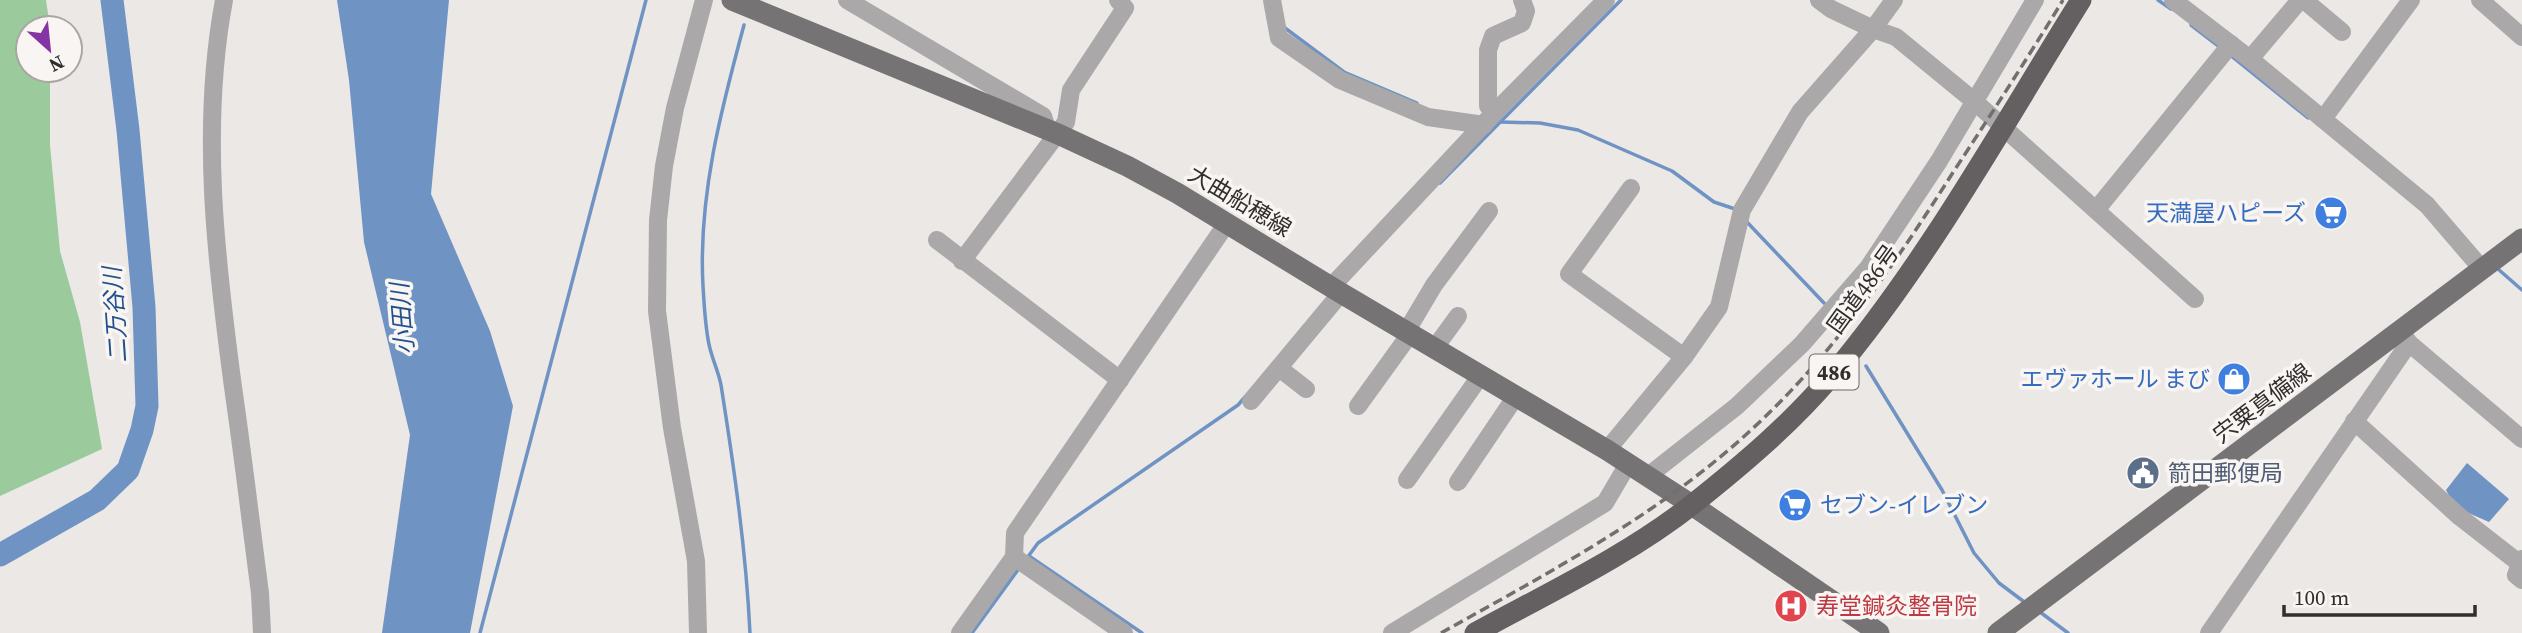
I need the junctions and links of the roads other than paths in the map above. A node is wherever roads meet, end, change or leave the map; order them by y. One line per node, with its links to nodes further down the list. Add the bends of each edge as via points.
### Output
1 (225, 0): 60 (street, via 214,99 214,212)
2 (704, 0): 61 (street, via 664,166 657,311 695,561)
3 (732, 0): 27 (main road, 大曲船穂線)
4 (847, 0): 17 (street)
5 (1272, 0): 24 (street, via 1279,37 1340,80 1428,117)
6 (1522, 0): 24 (street, via 1526,11 1522,23 1493,36 1488,50)
7 (1606, 0): 24 (street)
8 (1819, 0): 18 (street)
9 (1894, 0): 18 (street)
10 (2035, 0): 23 (street)
11 (2081, 0): 26 (highway, 国道486号 / 486)
12 (2173, 0): 21 (street)
13 (2302, 0): 19 (street); 22 (street)
14 (2412, 0): 25 (street)
15 (2480, 0): 20 (street)
16 (1128, 3): 27 (street, via 1071,90 1066,122)
17 (869, 6): 27 (street, via 1043,116)
18 (1872, 29): 23 (street, via 1896,37); 42 (street, via 1800,112 1741,214 1719,307)
19 (2342, 32)
20 (2522, 37)
21 (2227, 49): 22 (street); 29 (street)
22 (2250, 59): 25 (street)
23 (1974, 101): 26 (street); 54 (street, via 1868,268 1802,344 1737,406)
24 (1489, 119): 36 (street)
25 (2323, 119): 35 (street, via 2427,205)
26 (2002, 127): 29 (street); 57 (highway, 国道486号 / 486, via 1912,270 1832,376 1766,443)
27 (1052, 131): 31 (main road, 大曲船穂線, via 1127,166); 34 (street)
28 (1631, 188): 42 (street, via 1569,274)
29 (2095, 210): 37 (street)
30 (1489, 211): 39 (street, via 1434,285)
31 (1227, 223): 36 (main road, 大曲船穂線); 45 (street)
32 (2522, 239): 35 (main road, 宍粟真備線)
33 (937, 240): 34 (street)
34 (962, 261): 45 (street)
35 (2482, 269): 40 (main road, 宍粟真備線)
36 (1336, 290): 39 (main road, 大曲船穂線); 43 (street, via 1296,337)
37 (2195, 299)
38 (1458, 316): 41 (street)
39 (1408, 333): 41 (main road, 大曲船穂線); 49 (street)
40 (2405, 337): 50 (street); 51 (street); 67 (main road, 宍粟真備線)
41 (1434, 349): 44 (main road, 大曲船穂線)
42 (1684, 357): 52 (street)
43 (1279, 368): 46 (street); 48 (street)
44 (1481, 375): 47 (main road, 大曲船穂線); 55 (street)
45 (1120, 380): 58 (street, via 1015,533)
46 (1306, 389)
47 (1516, 396): 52 (main road, 大曲船穂線); 56 (street)
48 (1251, 401)
49 (1358, 406)
50 (2354, 421): 59 (street); 68 (street)
51 (2522, 439)
52 (1607, 450): 53 (main road, 大曲船穂線)
53 (1628, 464): 54 (main road, 大曲船穂線); 64 (street, via 1605,503)
54 (1647, 476): 57 (main road, 大曲船穂線)
55 (1407, 480)
56 (1458, 482)
57 (1692, 505): 65 (highway, 国道486号 / 486, via 1601,564); 66 (main road)
58 (1014, 557): 62 (street); 63 (street)
59 (2521, 568)
60 (262, 633)
61 (698, 633)
62 (960, 633)
63 (1124, 633)
64 (1392, 633)
65 (1475, 633)
66 (1879, 633)
67 (1998, 633)
68 (2210, 633)

